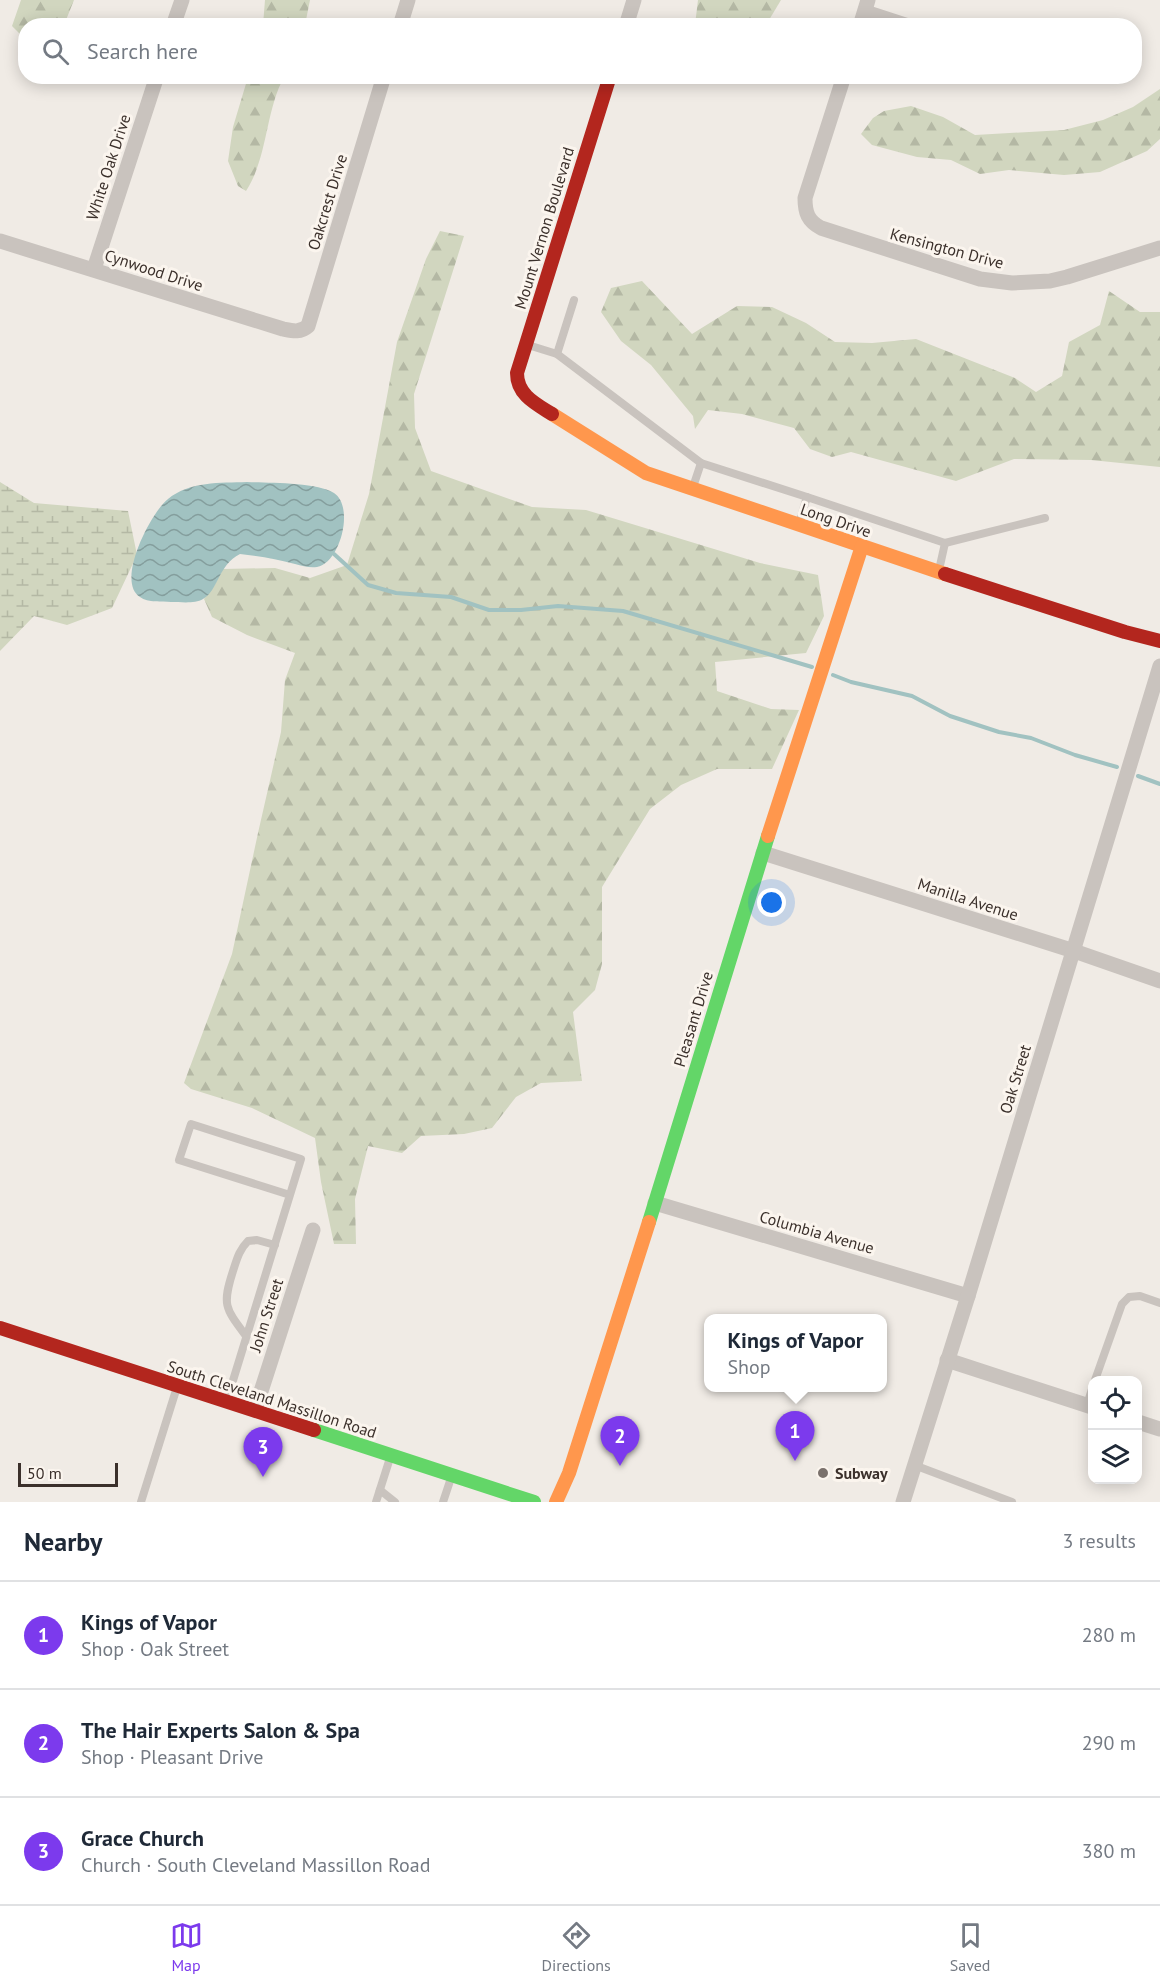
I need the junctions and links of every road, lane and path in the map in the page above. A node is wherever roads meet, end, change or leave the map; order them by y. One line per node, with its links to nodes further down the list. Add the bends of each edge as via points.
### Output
1 (182, 0): 5 (street)
2 (408, 0): 6 (street)
3 (634, 0): 7 (street)
4 (864, 12): 8 (street)
5 (176, 18)
6 (402, 18)
7 (628, 18)
8 (883, 18)
9 (154, 84): 15 (street, White Oak Drive)
10 (382, 84): 17 (street, Oakcrest Drive, via 308,326)
11 (607, 84): 18 (street, Mount Vernon Boulevard)
12 (841, 84): 14 (street, Kensington Drive, via 805,198 805,210 812,223 830,232 994,282 1050,281)
13 (0, 241): 15 (street, Cynwood Drive)
14 (1160, 248)
15 (94, 269): 17 (street, Cynwood Drive)
16 (574, 300): 19 (lane)
17 (298, 331)
18 (526, 344): 19 (lane); 20 (street, Mount Vernon Boulevard, via 516,382)
19 (557, 354): 21 (lane)
20 (522, 391): 22 (street, Long Drive, via 528,399 630,464)
21 (701, 463): 22 (lane); 23 (lane)
22 (693, 489): 25 (street, Long Drive)
23 (807, 497): 25 (lane); 26 (lane)
24 (1045, 518): 26 (lane)
25 (798, 525): 27 (street, Long Drive)
26 (945, 543): 28 (lane)
27 (862, 546): 28 (street, Long Drive); 31 (street, Pleasant Drive)
28 (939, 572): 29 (street, Long Drive)
29 (1160, 641)
30 (1160, 666): 32 (street, Oak Street)
31 (763, 853): 32 (street, Manilla Avenue); 35 (street, Pleasant Drive)
32 (1074, 951): 33 (street, Manilla Avenue); 38 (street, Oak Street)
33 (1160, 981)
34 (290, 1195): 34 (lane, via 301,1159 191,1124 179,1160); 37 (lane)
35 (655, 1203): 38 (street, Columbia Avenue); 60 (street, Pleasant Drive, via 569,1473)
36 (313, 1230): 47 (street, John Street)
37 (275, 1245): 41 (lane); 41 (lane, via 248,1241 240,1249 226,1291 230,1314)
38 (968, 1296): 42 (street, Oak Street)
39 (1160, 1303): 43 (lane, via 1140,1296 1129,1297 1122,1304)
40 (0, 1328): 44 (street, South Cleveland Massillon Road)
41 (246, 1336): 45 (lane)
42 (947, 1360): 46 (street); 51 (street, Oak Street)
43 (1096, 1376)
44 (178, 1385): 45 (street, South Cleveland Massillon Road); 55 (lane)
45 (226, 1401): 47 (street, South Cleveland Massillon Road)
46 (1088, 1405)
47 (255, 1410): 50 (street, South Cleveland Massillon Road)
48 (1142, 1424): 49 (street)
49 (1160, 1429)
50 (391, 1455): 52 (street, South Cleveland Massillon Road); 53 (lane)
51 (914, 1465): 54 (lane, via 971,1485); 61 (street, Oak Street)
52 (452, 1475): 58 (lane); 59 (street, South Cleveland Massillon Road)
53 (380, 1490): 56 (lane); 57 (lane)
54 (991, 1499): 62 (lane)
55 (141, 1502)
56 (376, 1502)
57 (395, 1502)
58 (443, 1502)
59 (534, 1502)
60 (556, 1502)
61 (903, 1502)
62 (1012, 1502)

